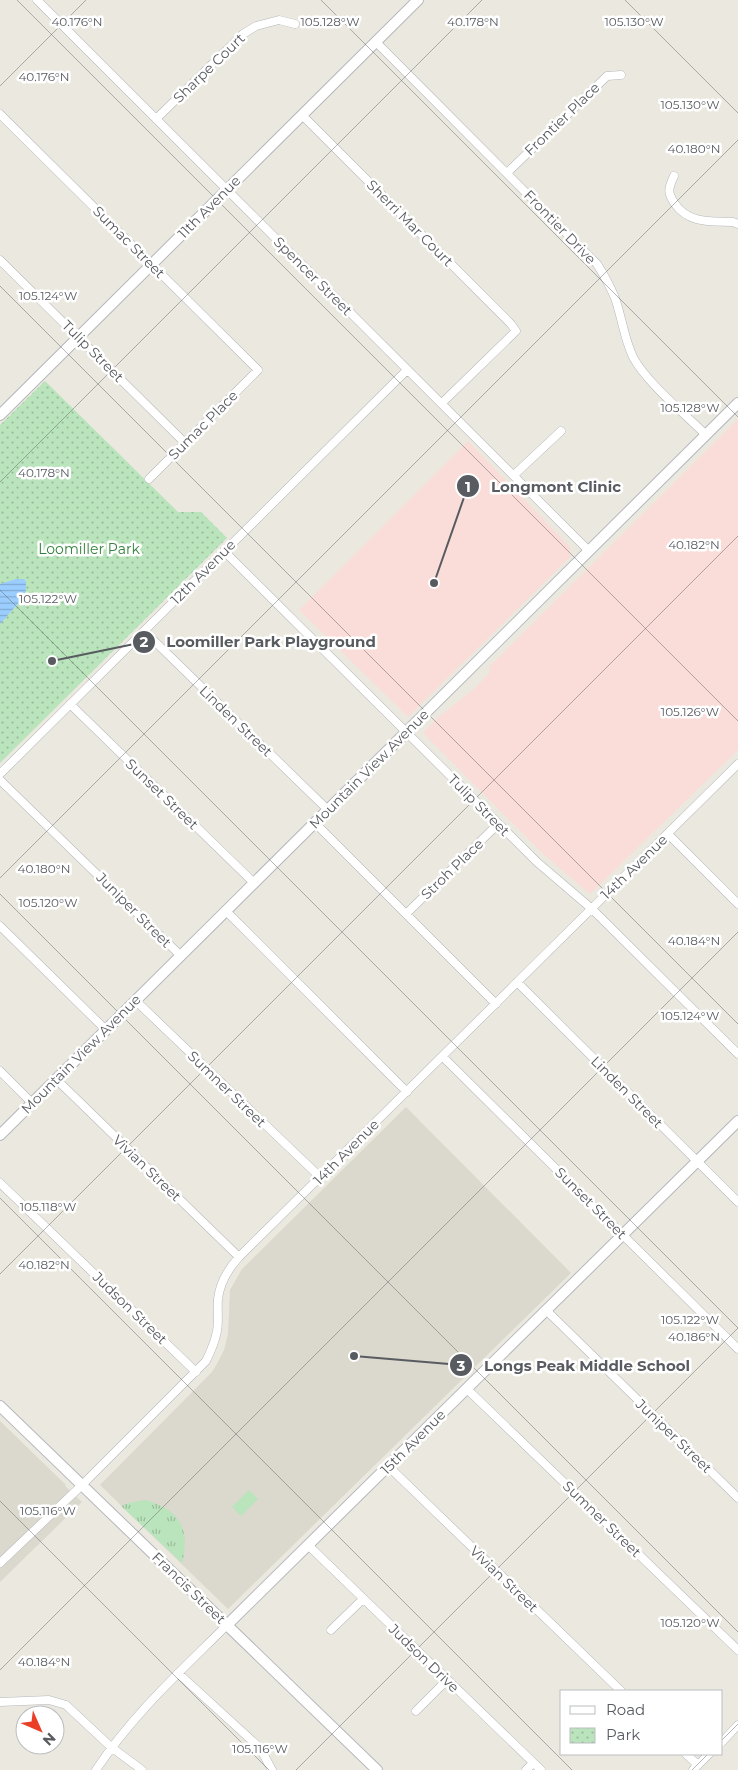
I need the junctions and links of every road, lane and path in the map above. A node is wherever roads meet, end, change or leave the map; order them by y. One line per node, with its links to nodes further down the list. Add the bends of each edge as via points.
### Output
1 (37, 0): 4 (street, Spencer Street)
2 (50, 0): 4 (street)
3 (417, 0): 6 (street, 11th Avenue)
4 (44, 6): 10 (street, Spencer Street)
5 (295, 24): 10 (street, Sharpe Court, via 278,20 256,26 243,34)
6 (376, 42): 9 (street, 11th Avenue); 11 (street, Frontier Drive)
7 (621, 75): 11 (street, Frontier Place, via 606,76)
8 (0, 114): 16 (street, Sumac Street)
9 (302, 115): 13 (street, 11th Avenue); 21 (street, Sherri Mar Court, via 516,331)
10 (156, 119): 13 (street, Spencer Street)
11 (507, 173): 24 (street, Frontier Drive, via 597,264 608,280 634,359 646,376)
12 (674, 176): 14 (street, via 669,195 687,217)
13 (227, 190): 16 (street, 11th Avenue); 19 (street, Spencer Street)
14 (738, 224)
15 (0, 260): 17 (street, Tulip Street)
16 (152, 265): 17 (street, 11th Avenue); 18 (street, Sumac Street)
17 (79, 337): 22 (street, 11th Avenue); 25 (street, Tulip Street)
18 (258, 370): 25 (street, Sumac Place)
19 (407, 370): 21 (street, Spencer Street); 28 (street, 12th Avenue)
20 (738, 403): 24 (street, Mountain View Avenue)
21 (442, 404): 26 (street, Spencer Street)
22 (2, 410)
23 (561, 431): 26 (street)
24 (706, 435): 29 (street, Mountain View Avenue)
25 (185, 443): 27 (street, Sumac Place)
26 (514, 475): 29 (street, Spencer Street)
27 (148, 479)
28 (224, 551): 30 (street, 12th Avenue); 32 (street, Tulip Street)
29 (589, 551): 32 (street, Mountain View Avenue)
30 (144, 631): 31 (street, 12th Avenue); 36 (street, Linden Street)
31 (70, 704): 34 (street, 12th Avenue); 40 (street, Sunset Street)
32 (407, 732): 36 (street, Mountain View Avenue); 38 (street, Tulip Street)
33 (738, 764): 39 (street, 14th Avenue)
34 (0, 774)
35 (0, 780): 46 (street, Juniper Street)
36 (328, 810): 37 (street, Mountain View Avenue)
37 (315, 823): 40 (street, Mountain View Avenue); 44 (street)
38 (498, 824): 42 (street, Tulip Street); 44 (street, Stroh Place)
39 (668, 834): 41 (street); 42 (street, 14th Avenue)
40 (254, 884): 43 (street, Mountain View Avenue)
41 (738, 904)
42 (592, 909): 47 (street, 14th Avenue); 51 (street, Tulip Street)
43 (226, 911): 46 (street, Mountain View Avenue); 55 (street)
44 (406, 914): 49 (street)
45 (0, 926): 50 (street)
46 (181, 956): 48 (street, Mountain View Avenue)
47 (517, 982): 49 (street, 14th Avenue); 59 (street, Linden Street)
48 (136, 1001): 50 (street, Mountain View Avenue); 60 (street, Sumner Street)
49 (496, 1004): 52 (street, 14th Avenue)
50 (106, 1030): 54 (street, Mountain View Avenue)
51 (738, 1054)
52 (443, 1056): 55 (street, 14th Avenue); 63 (street, Sunset Street)
53 (0, 1071): 56 (street)
54 (56, 1080): 56 (street, Mountain View Avenue); 64 (street, Vivian Street)
55 (407, 1092): 60 (street, 14th Avenue)
56 (32, 1103): 58 (street, Mountain View Avenue)
57 (738, 1121): 59 (street, 15th Avenue)
58 (0, 1135)
59 (697, 1162): 62 (street, Linden Street); 63 (street, 15th Avenue)
60 (320, 1177): 64 (street, 14th Avenue)
61 (0, 1182): 67 (street, Judson Street)
62 (738, 1202)
63 (623, 1235): 65 (street, 15th Avenue); 66 (street, Sunset Street)
64 (238, 1257): 67 (street, 14th Avenue, via 222,1283 214,1346)
65 (546, 1310): 68 (street, 15th Avenue); 72 (street, Juniper Street)
66 (738, 1349)
67 (196, 1372): 71 (street, 14th Avenue)
68 (467, 1389): 70 (street, 15th Avenue); 78 (street, Sumner Street)
69 (0, 1406): 71 (street, Francis Street)
70 (388, 1466): 73 (street, 15th Avenue); 81 (street, Vivian Street)
71 (82, 1485): 74 (street, 14th Avenue); 76 (street, Francis Street)
72 (738, 1498)
73 (308, 1545): 75 (street, Judson Drive); 76 (street, 15th Avenue)
74 (0, 1563)
75 (363, 1599): 77 (street); 80 (street, Judson Drive)
76 (227, 1625): 79 (street, 15th Avenue); 94 (street, Francis Street)
77 (331, 1630)
78 (738, 1650)
79 (178, 1673): 86 (street, 15th Avenue); 93 (street, via 260,1748)
80 (447, 1680): 83 (street); 89 (street, Judson Drive)
81 (620, 1690)
82 (0, 1702): 86 (street, via 49,1700 66,1705)
83 (416, 1711)
84 (738, 1726): 85 (street)
85 (723, 1741)
86 (111, 1747): 91 (street, 15th Avenue); 92 (street)
87 (687, 1755): 90 (street)
88 (708, 1755): 90 (street)
89 (533, 1763): 95 (street); 96 (street, Judson Drive)
90 (695, 1768)
91 (96, 1770)
92 (142, 1770)
93 (272, 1770)
94 (378, 1770)
95 (526, 1770)
96 (541, 1770)

